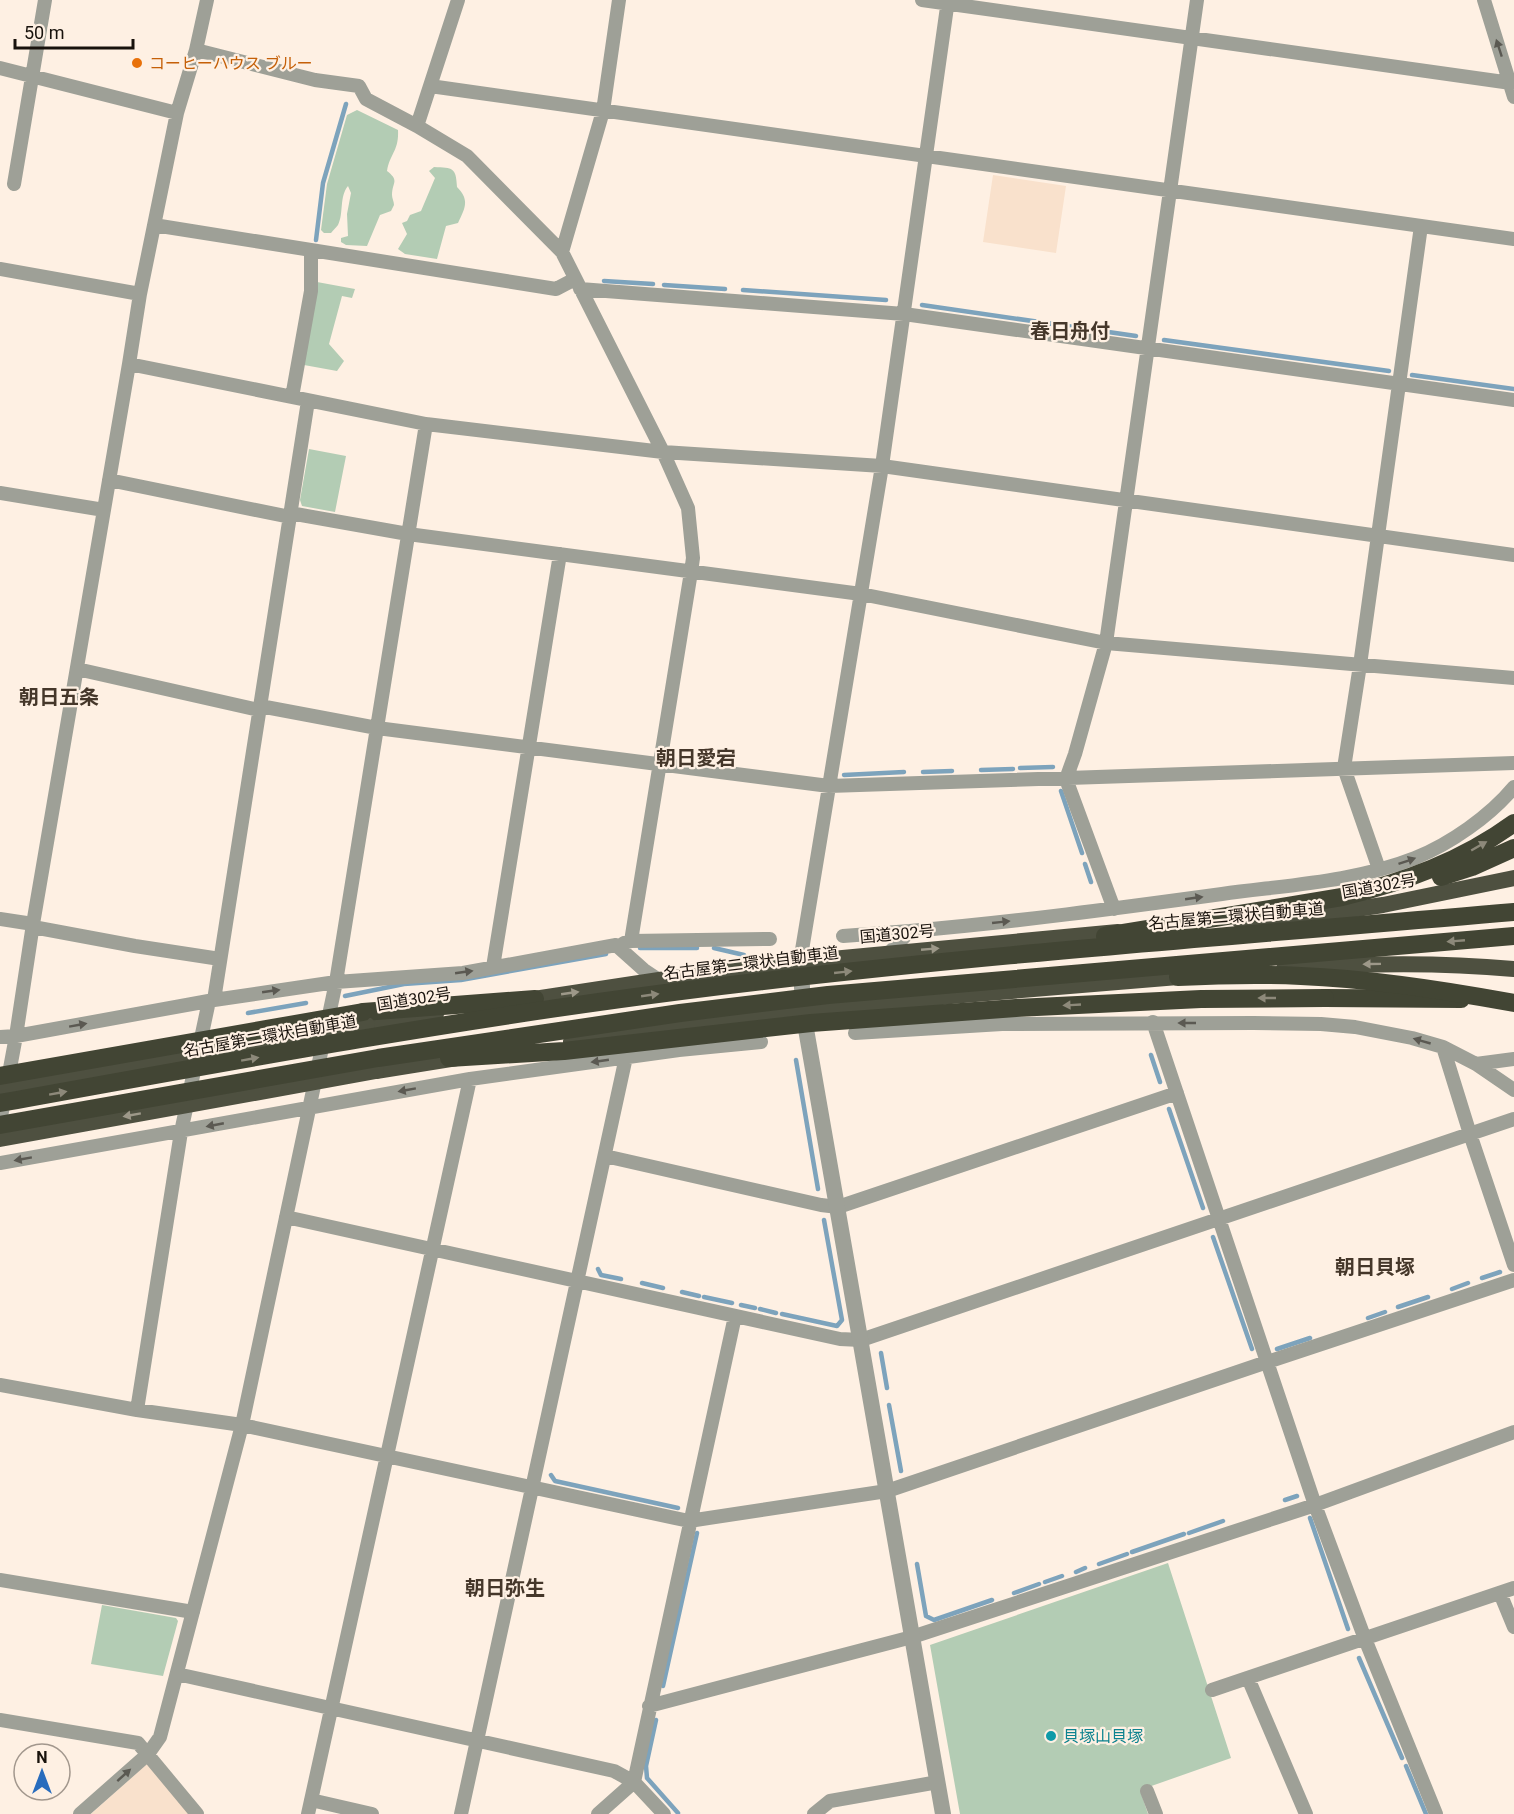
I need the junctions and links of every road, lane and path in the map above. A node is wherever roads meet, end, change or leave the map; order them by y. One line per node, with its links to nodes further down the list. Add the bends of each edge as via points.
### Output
1 (45, 0): 12 (street)
2 (207, 0): 10 (street)
3 (458, 0): 13 (street)
4 (619, 0): 15 (street)
5 (922, 0): 8 (street)
6 (1197, 0): 9 (street)
7 (1484, 0): 14 (street, one-way to 7)
8 (947, 2): 9 (street); 18 (street)
9 (1192, 38): 14 (street); 20 (street)
10 (196, 50): 16 (street); 17 (street, via 315,80 359,86 366,99)
11 (0, 68): 12 (street)
12 (32, 76): 16 (street); 19 (street)
13 (430, 87): 15 (street); 17 (street)
14 (1512, 90)
15 (603, 111): 18 (street); 25 (street)
16 (177, 113): 21 (street)
17 (417, 126): 25 (street, via 467,156)
18 (926, 156): 20 (street); 29 (street)
19 (14, 184)
20 (1170, 191): 22 (street); 30 (street)
21 (154, 225): 24 (street); 28 (street)
22 (1421, 226): 23 (street); 32 (street)
23 (1514, 239)
24 (311, 250): 27 (street, via 556,289); 33 (street, via 311,291)
25 (562, 252): 27 (street)
26 (0, 268): 28 (street)
27 (578, 284): 29 (street); 37 (street)
28 (140, 294): 31 (street)
29 (904, 314): 30 (street); 38 (street)
30 (1148, 348): 32 (street); 41 (street)
31 (129, 364): 33 (street); 39 (street)
32 (1399, 384): 35 (street); 45 (street)
33 (292, 397): 34 (street)
34 (308, 400): 36 (street); 43 (street)
35 (1514, 400)
36 (426, 424): 37 (street); 44 (street)
37 (663, 452): 38 (street); 48 (street, via 688,508)
38 (882, 466): 41 (street); 49 (street)
39 (109, 480): 42 (street); 43 (street)
40 (0, 493): 42 (street)
41 (1126, 501): 45 (street); 50 (street)
42 (104, 510): 52 (street)
43 (290, 515): 44 (street); 54 (street)
44 (408, 534): 46 (street); 55 (street)
45 (1378, 536): 47 (street); 51 (street)
46 (560, 554): 48 (street); 56 (street)
47 (1514, 555)
48 (691, 572): 49 (street); 58 (street)
49 (861, 594): 50 (street); 61 (street)
50 (1106, 643): 51 (street); 60 (street)
51 (1360, 665): 53 (street); 59 (street)
52 (77, 669): 54 (street); 73 (street)
53 (1514, 678)
54 (260, 708): 55 (street); 81 (street)
55 (377, 728): 56 (street); 87 (street)
56 (529, 747): 58 (street); 84 (street)
57 (1514, 763): 59 (street)
58 (660, 764): 61 (street); 78 (street)
59 (1344, 768): 60 (street); 66 (street)
60 (1066, 779): 61 (street); 70 (street)
61 (829, 786): 83 (street)
62 (1514, 787): 65 (street, via 1460,834)
63 (1514, 823): 68 (highway, one-way to 63, bridge, via 1443,865 1488,842)
64 (1514, 848): 68 (highway, bridge, via 1446,876)
65 (1433, 850): 66 (street, one-way to 65); 69 (street)
66 (1380, 869): 70 (street, one-way to 66, via 1329,880)
67 (1514, 878): 69 (highway, 国道302号)
68 (1342, 897): 82 (highway, bridge)
69 (1408, 900): 80 (highway, 国道302号, one-way to 69, via 1329,913)
70 (1114, 909): 74 (street, one-way to 70)
71 (1514, 912): 82 (highway, 名古屋第二環状自動車道, bridge)
72 (0, 919): 73 (street)
73 (33, 926): 81 (street); 98 (street)
74 (910, 931): 75 (street); 80 (street)
75 (843, 936)
76 (1514, 936): 88 (highway, one-way to 88, bridge)
77 (770, 939): 78 (street)
78 (631, 941): 79 (street)
79 (616, 945): 84 (street); 86 (street)
80 (889, 953): 83 (highway, 国道302号)
81 (220, 959): 90 (street)
82 (953, 960): 112 (highway, 名古屋第二環状自動車道, one-way to 82, bridge, via 529,1013 677,991)
83 (800, 962): 86 (highway, 国道302号); 92 (street)
84 (493, 967): 87 (street, one-way to 84)
85 (1514, 969): 88 (highway, one-way to 88, via 1362,964)
86 (659, 980): 89 (highway, 国道302号, one-way to 86)
87 (336, 982): 90 (street, one-way to 87); 113 (street)
88 (953, 990): 91 (highway, bridge, via 1245,974 1386,983); 92 (highway); 96 (street); 109 (highway, bridge, via 828,995 669,1015)
89 (535, 999): 93 (highway)
90 (211, 1000): 98 (street, one-way to 90); 116 (street)
91 (1513, 1001): 109 (highway, one-way to 109, bridge, via 1251,998 1114,1002 811,1023 421,1061)
92 (804, 1012): 95 (highway); 121 (street)
93 (365, 1018): 106 (highway, bridge); 108 (highway, 国道302号, bridge)
94 (1153, 1022): 96 (street); 101 (street, one-way to 94, via 1355,1027 1321,1024); 111 (street)
95 (710, 1023): 102 (street); 118 (highway, one-way to 118, bridge, via 376,1071)
96 (1002, 1024): 97 (street)
97 (855, 1033)
98 (16, 1036): 99 (street); 115 (street)
99 (0, 1037)
100 (761, 1042): 102 (street)
101 (1443, 1047): 105 (street); 117 (street)
102 (679, 1050): 103 (street)
103 (626, 1057): 107 (street, one-way to 107); 119 (street)
104 (1514, 1059): 105 (street)
105 (1476, 1064): 110 (street)
106 (0, 1076)
107 (470, 1079): 113 (street, one-way to 113); 124 (street)
108 (0, 1089)
109 (194, 1090): 115 (highway, bridge)
110 (1514, 1090)
111 (1177, 1093): 121 (street); 123 (street)
112 (0, 1103)
113 (309, 1107): 116 (street, one-way to 116); 122 (street)
114 (1514, 1119): 117 (street)
115 (0, 1124)
116 (181, 1132): 120 (street, one-way to 120); 132 (street)
117 (1470, 1134): 123 (street); 125 (street)
118 (0, 1139)
119 (605, 1156): 121 (street); 127 (street)
120 (0, 1163)
121 (838, 1207): 129 (street)
122 (286, 1217): 124 (street); 133 (street)
123 (1219, 1218): 129 (street); 130 (street)
124 (433, 1249): 127 (street); 135 (street)
125 (1514, 1265)
126 (1514, 1280): 130 (street)
127 (577, 1281): 128 (street); 136 (street)
128 (735, 1316): 129 (street); 139 (street)
129 (861, 1340): 137 (street)
130 (1267, 1362): 137 (street); 138 (street)
131 (0, 1385): 132 (street)
132 (136, 1410): 133 (street)
133 (242, 1425): 135 (street); 142 (street)
134 (1514, 1432): 138 (street)
135 (387, 1456): 136 (street); 150 (street)
136 (532, 1488): 139 (street); 152 (street)
137 (887, 1491): 139 (street); 144 (street)
138 (1315, 1504): 144 (street); 145 (street)
139 (689, 1521): 149 (street)
140 (0, 1580): 142 (street)
141 (1507, 1591): 143 (street); 145 (street)
142 (193, 1612): 146 (street)
143 (1514, 1627)
144 (912, 1637): 149 (street); 155 (street)
145 (1365, 1639): 147 (street); 168 (street)
146 (177, 1674): 150 (street); 153 (street, via 160,1737)
147 (1248, 1678): 148 (street); 167 (street)
148 (1212, 1690)
149 (649, 1706): 154 (street)
150 (332, 1708): 152 (street); 157 (street)
151 (0, 1720): 153 (street, via 138,1743)
152 (477, 1740): 154 (street, via 614,1771); 161 (street)
153 (147, 1754): 158 (street, one-way to 153); 159 (street)
154 (634, 1782): 162 (street); 163 (street)
155 (938, 1782): 164 (street, via 830,1800); 165 (street)
156 (1147, 1791): 166 (street)
157 (310, 1807): 160 (street)
158 (80, 1814)
159 (197, 1814)
160 (372, 1814)
161 (461, 1814)
162 (598, 1814)
163 (664, 1814)
164 (814, 1814)
165 (943, 1814)
166 (1156, 1814)
167 (1306, 1814)
168 (1436, 1814)

